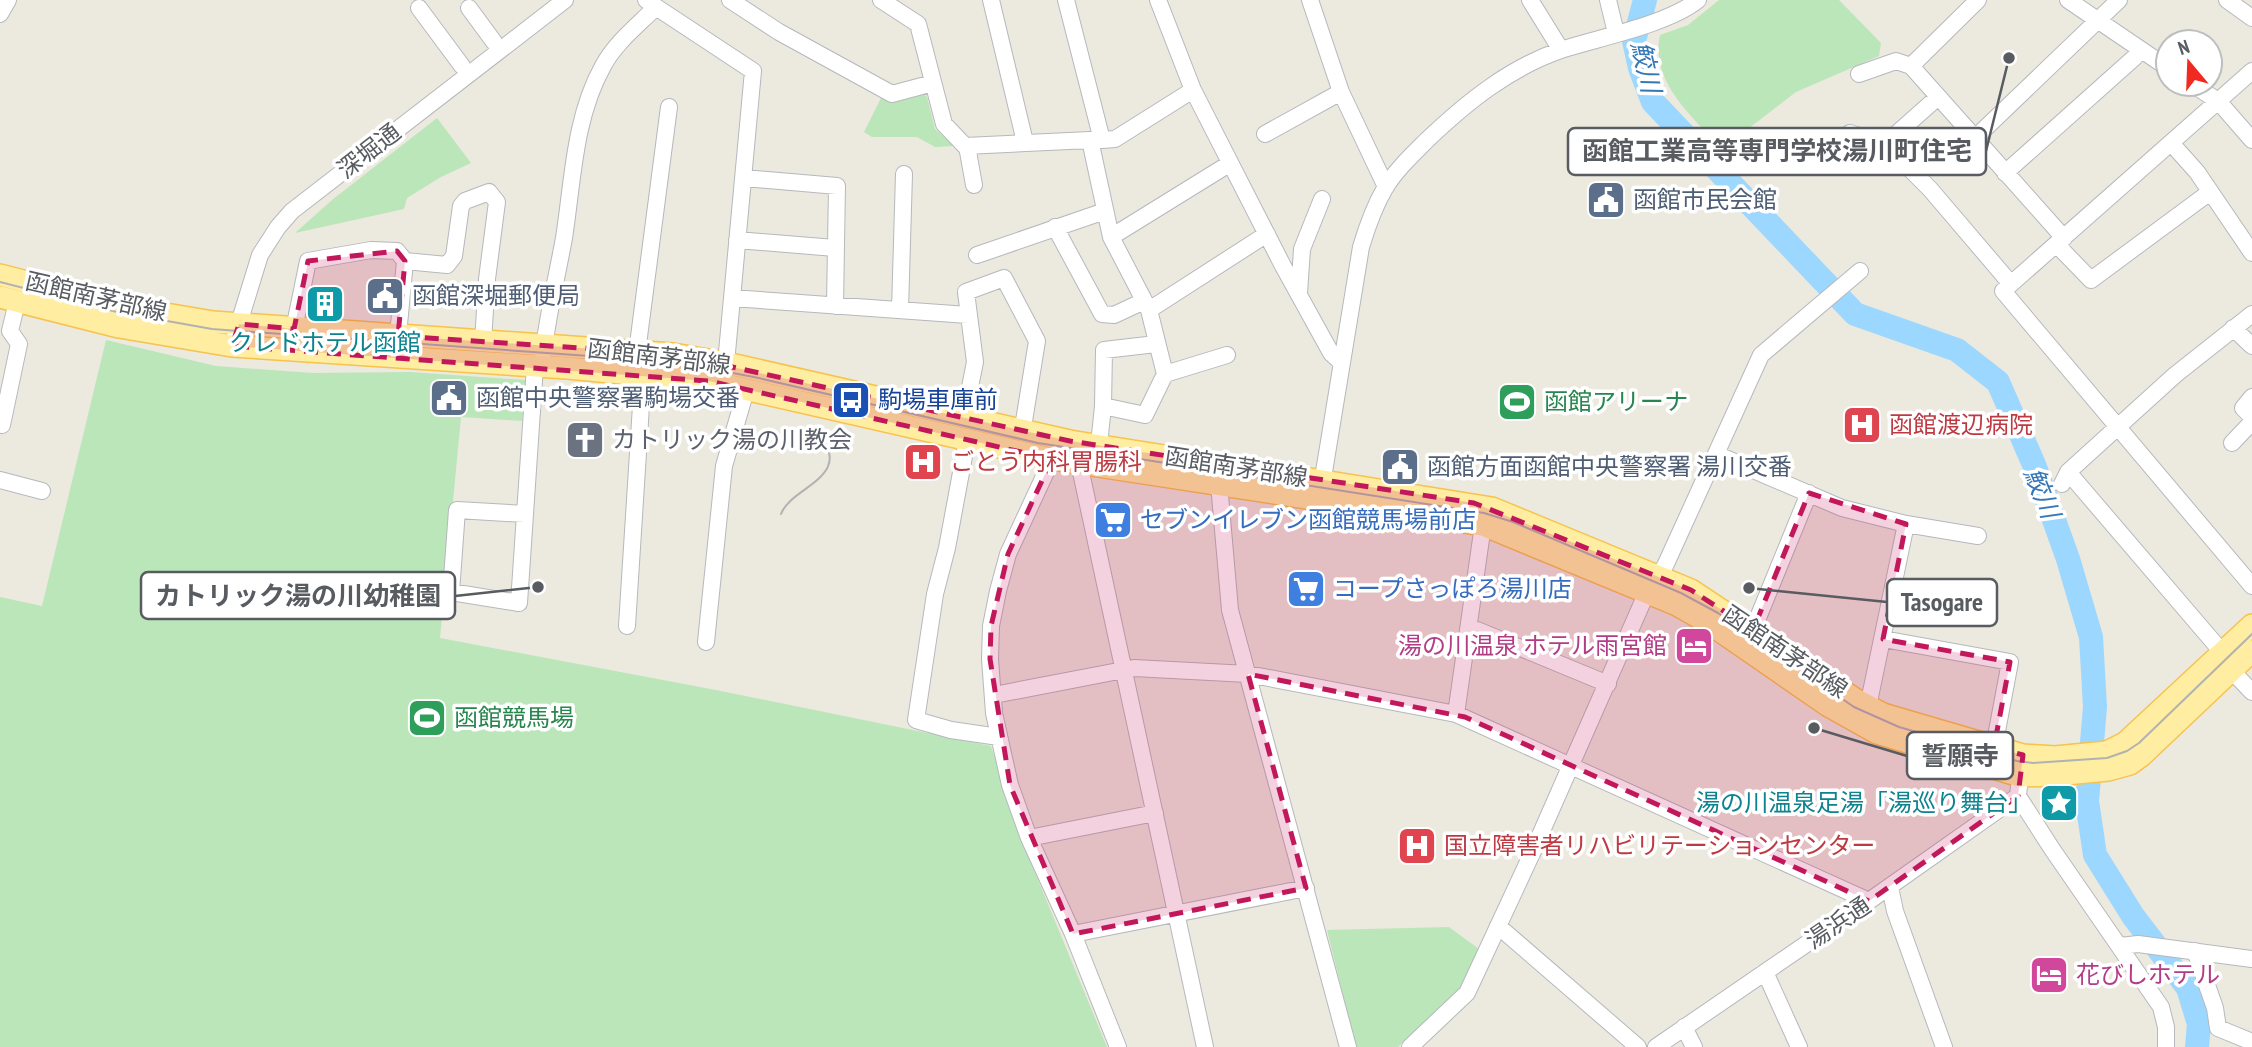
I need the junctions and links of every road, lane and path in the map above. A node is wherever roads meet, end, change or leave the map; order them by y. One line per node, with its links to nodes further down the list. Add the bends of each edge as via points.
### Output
1 (8, 0): 19 (street)
2 (565, 0): 76 (street, 深堀通, via 292,211 260,255)
3 (730, 0): 31 (street, via 892,94)
4 (881, 0): 31 (street, via 918,24)
5 (991, 0): 43 (street)
6 (1066, 0): 41 (street)
7 (1158, 0): 32 (street)
8 (1310, 0): 33 (street)
9 (1530, 0): 24 (street)
10 (1608, 0): 22 (street)
11 (1698, 0): 22 (street, via 1673,15)
12 (1978, 0): 27 (street)
13 (2068, 0): 21 (street)
14 (2119, 0): 21 (street)
15 (2227, 0): 20 (street)
16 (651, 3): 50 (street, via 753,71); 86 (street, via 599,74 583,112)
17 (419, 8): 28 (street)
18 (469, 8): 23 (street)
19 (0, 13)
20 (2252, 18)
21 (2098, 21): 26 (street); 40 (street)
22 (1618, 32): 24 (street)
23 (494, 42)
24 (1561, 50): 52 (street, via 1484,91 1419,148)
25 (2135, 57): 48 (street)
26 (2154, 59)
27 (1911, 65): 30 (street, via 1896,61); 34 (street)
28 (462, 66)
29 (2252, 71): 36 (street)
30 (1859, 74)
31 (933, 83): 46 (street, via 944,124)
32 (1193, 90): 41 (street, via 1115,139); 47 (street)
33 (1341, 92): 38 (street); 52 (street)
34 (1938, 97): 40 (street); 44 (street)
35 (2213, 98): 36 (street)
36 (2218, 101): 42 (street); 45 (street)
37 (670, 107): 84 (street)
38 (1265, 134)
39 (1842, 138): 44 (street, via 1850,133)
40 (1973, 138): 48 (street)
41 (1096, 140): 43 (street); 55 (street)
42 (2252, 140)
43 (1025, 142): 46 (street)
44 (1885, 144): 67 (street)
45 (2172, 144): 53 (street); 60 (street)
46 (967, 146): 51 (street)
47 (1229, 164): 57 (street); 58 (street)
48 (2005, 173): 60 (street)
49 (904, 174): 73 (street)
50 (744, 178): 59 (street); 61 (street, via 837,186)
51 (974, 185)
52 (1386, 187): 88 (street, via 1361,247)
53 (2210, 192): 60 (street, via 2091,280); 62 (street)
54 (1322, 199): 68 (street, via 1302,249)
55 (1105, 211): 56 (street); 58 (street)
56 (1055, 227): 63 (street); 71 (street, via 1102,314)
57 (1267, 234): 68 (street); 71 (street)
58 (1111, 237): 71 (street)
59 (737, 240): 61 (street); 69 (street)
60 (2060, 242): 67 (street)
61 (835, 248): 72 (street)
62 (2252, 253)
63 (977, 255)
64 (405, 261): 77 (street, via 397,251 371,250 308,261); 79 (street); 80 (street, via 447,265 454,256 463,202 492,194 496,202)
65 (1860, 271): 102 (street, via 1761,355)
66 (0, 275): 76 (main road, 函館南茅部線, via 119,306)
67 (2011, 284): 98 (street, via 2003,291)
68 (1299, 295): 88 (street)
69 (732, 298): 72 (street); 87 (street)
70 (8, 299): 82 (main road, 函館南茅部線, via 119,327); 97 (street, via 10,331 19,344)
71 (1146, 305): 81 (street)
72 (835, 306): 73 (street)
73 (900, 310): 74 (street)
74 (968, 314): 93 (street, via 975,362); 96 (street, via 966,292 1004,278 1037,341)
75 (2252, 314): 78 (street)
76 (239, 324): 77 (main road, 函館南茅部線); 82 (street, 深堀通)
77 (294, 328): 79 (main road, 函館南茅部線)
78 (2233, 328): 83 (street); 98 (street)
79 (397, 335): 80 (main road, 函館南茅部線)
80 (483, 341): 86 (main road, 函館南茅部線)
81 (1156, 344): 90 (street); 94 (street, via 1104,350)
82 (232, 346): 86 (main road, 函館南茅部線)
83 (2252, 346)
84 (637, 352): 86 (main road, 函館南茅部線); 87 (main road, 函館南茅部線)
85 (1227, 355): 90 (street)
86 (540, 359): 89 (main road, 函館南茅部線); 109 (street)
87 (726, 363): 100 (main road, 函館南茅部線)
88 (1342, 363): 106 (street)
89 (643, 374): 91 (main road, 函館南茅部線); 116 (street)
90 (1165, 374): 94 (street, via 1145,415)
91 (746, 390): 103 (main road, 函館南茅部線); 120 (street, via 724,466)
92 (2252, 397): 95 (street, via 2243,408)
93 (966, 407)
94 (1103, 407): 100 (street)
95 (2252, 419): 99 (street)
96 (1024, 421)
97 (2, 425)
98 (2118, 426): 114 (street); 122 (street, via 2065,478)
99 (2232, 443)
100 (1088, 447): 103 (main road, 函館南茅部線); 104 (main road, 函館南茅部線); 123 (street)
101 (965, 451): 130 (street, via 935,594 916,720)
102 (1716, 454): 108 (street); 113 (street)
103 (1052, 459): 127 (street, via 1009,554 998,591 991,626)
104 (1220, 474): 106 (main road, 函館南茅部線); 124 (street, via 1230,610)
105 (0, 480): 107 (street)
106 (1321, 490): 111 (main road, 函館南茅部線); 113 (main road, 函館南茅部線, via 1492,508)
107 (42, 491)
108 (1809, 493): 110 (street, via 1842,508); 118 (street)
109 (525, 514): 109 (street, via 457,510 451,592 519,603)
110 (1906, 523): 112 (street); 119 (street)
111 (1483, 525): 113 (main road, 函館南茅部線); 128 (street)
112 (1978, 536)
113 (1653, 584): 118 (main road, 函館南茅部線, via 1691,590); 125 (street); 129 (main road, 函館南茅部線, via 1677,605 1827,705)
114 (2252, 586)
115 (2252, 625): 122 (main road, 函館南茅部線)
116 (627, 626)
117 (1477, 630): 125 (street)
118 (1753, 630): 129 (main road, 函館南茅部線)
119 (1883, 639): 129 (street); 131 (street, via 2010,662)
120 (706, 642)
121 (2252, 651): 122 (main road, 函館南茅部線)
122 (2227, 661): 126 (street); 133 (main road, 函館南茅部線, via 2130,764 2074,764)
123 (1124, 670): 124 (street); 127 (street); 134 (street)
124 (1248, 674): 128 (street); 137 (street)
125 (1608, 684): 132 (street)
126 (2252, 692)
127 (994, 695): 130 (street)
128 (1456, 714): 132 (street)
129 (1866, 717): 131 (main road, 函館南茅部線, via 1883,714); 133 (main road, 函館南茅部線)
130 (999, 737): 135 (street)
131 (1994, 747): 133 (main road, 函館南茅部線)
132 (1571, 766): 138 (street); 140 (street)
133 (2020, 776): 136 (street, 湯浜通); 142 (street, via 2052,849)
134 (1155, 813): 135 (street); 139 (street)
135 (1029, 838): 141 (street)
136 (1890, 887): 138 (street, 湯浜通); 156 (street)
137 (1306, 888): 139 (street); 150 (street)
138 (1869, 901): 145 (street, 湯浜通)
139 (1177, 914): 141 (street); 149 (street)
140 (1498, 926): 151 (street, via 1467,993); 152 (street)
141 (1073, 934): 148 (street)
142 (2120, 946): 143 (street); 157 (street, via 2161,1007)
143 (2195, 951): 144 (street); 147 (street, via 2218,1028)
144 (2252, 959)
145 (1765, 972): 146 (street, 湯浜通); 155 (street)
146 (1684, 1027): 153 (street, 湯浜通); 154 (street)
147 (2252, 1042)
148 (1118, 1047)
149 (1205, 1047)
150 (1348, 1047)
151 (1410, 1047)
152 (1638, 1047)
153 (1656, 1047)
154 (1694, 1047)
155 (1799, 1047)
156 (1944, 1047)
157 (2166, 1047)

